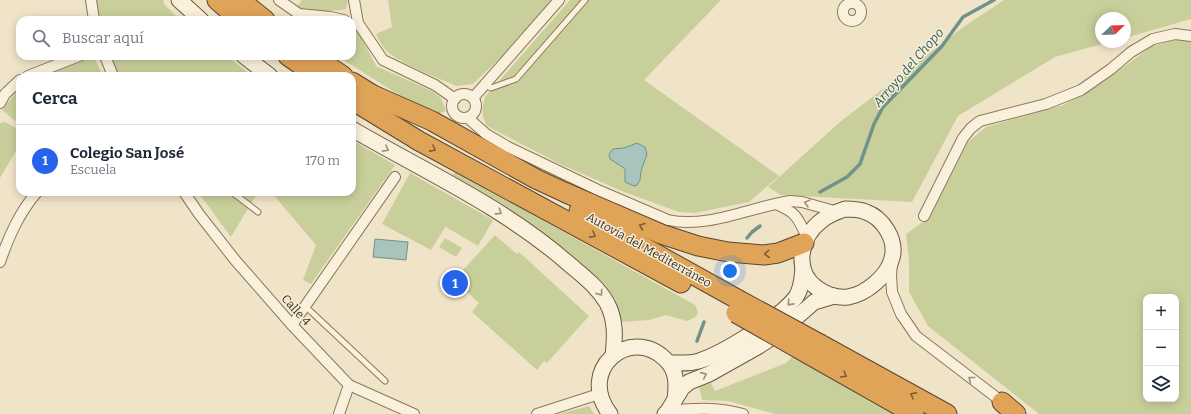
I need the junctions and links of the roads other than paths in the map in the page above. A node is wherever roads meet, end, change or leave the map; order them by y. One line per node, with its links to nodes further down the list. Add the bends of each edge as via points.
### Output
1 (91, 0): 10 (street)
2 (174, 0): 11 (lane)
3 (179, 0): 12 (street)
4 (217, 0): 13 (highway)
5 (240, 0): 14 (highway)
6 (280, 0): 15 (street, via 299,14)
7 (354, 0): 16 (street)
8 (559, 0): 30 (street)
9 (585, 0): 30 (lane, via 516,79 491,88)
10 (93, 16)
11 (188, 16)
12 (196, 16)
13 (235, 16)
14 (260, 16)
15 (320, 16)
16 (355, 16)
17 (356, 24): 34 (street, via 384,60 434,85)
18 (1191, 36): 46 (street, via 1175,34 1153,39 1131,52 1081,90 1046,104 980,121 970,128 963,138)
19 (69, 60): 24 (street)
20 (107, 60): 25 (street)
21 (249, 60): 26 (street)
22 (294, 60): 27 (highway)
23 (319, 60): 28 (highway)
24 (38, 72)
25 (111, 72)
26 (265, 72)
27 (311, 72)
28 (336, 72)
29 (16, 84): 35 (street)
30 (484, 84): 33 (street)
31 (356, 85): 32 (highway, Autovía del Mediterráneo)
32 (371, 94): 47 (highway, one-way to 32, via 778,253 764,255 698,246 661,234 536,179 432,121); 52 (highway, Autovía del Mediterráneo)
33 (473, 98): 34 (street, via 466,95); 37 (street, via 476,109)
34 (455, 99): 37 (street, via 452,106 454,113 460,118)
35 (0, 102)
36 (356, 102): 52 (highway, Autovía del Mediterráneo, one-way to 52, via 419,141)
37 (468, 118): 43 (street, via 486,134 508,147 668,220 691,222 715,219)
38 (356, 131): 56 (street, one-way to 56, via 485,203 523,228 598,289 614,320)
39 (395, 177): 53 (street)
40 (34, 196): 49 (street, via 10,233)
41 (187, 196): 54 (street, Calle 4, via 235,260)
42 (237, 196): 44 (lane)
43 (776, 204): 45 (street, one-way to 43, via 796,201); 47 (street, via 794,214)
44 (258, 212)
45 (838, 212): 47 (street, via 820,221); 48 (street, via 845,209 859,210 878,219 891,239)
46 (924, 216)
47 (806, 240): 50 (street, via 801,253)
48 (892, 260): 51 (street, via 886,272 866,289 847,297); 62 (street, one-way to 48, via 916,336 901,314 892,292)
49 (0, 262)
50 (803, 268): 51 (street, via 813,285); 57 (street, one-way to 57, via 802,285 796,296 769,322 706,358)
51 (834, 296): 61 (street, one-way to 51, via 689,382 709,374 759,346 780,332 814,302)
52 (734, 304): 55 (highway, Autovía del Mediterráneo, bridge)
53 (305, 306): 54 (street); 58 (lane)
54 (292, 326): 59 (street, Calle 4)
55 (815, 350): 68 (highway, Autovía del Mediterráneo, one-way to 68); 69 (highway, Autovía del Mediterráneo, one-way to 55)
56 (613, 356): 57 (street, via 636,347 660,354); 60 (street, via 601,373 598,383)
57 (669, 363): 61 (street, via 675,374 677,386)
58 (385, 381)
59 (349, 385): 63 (street); 64 (street, Calle 4)
60 (599, 394): 65 (street); 66 (street)
61 (669, 408): 67 (street, via 727,410)
62 (1009, 408): 70 (street)
63 (339, 414)
64 (414, 414)
65 (538, 414)
66 (610, 414)
67 (743, 414)
68 (914, 414)
69 (947, 414)
70 (1019, 414)

